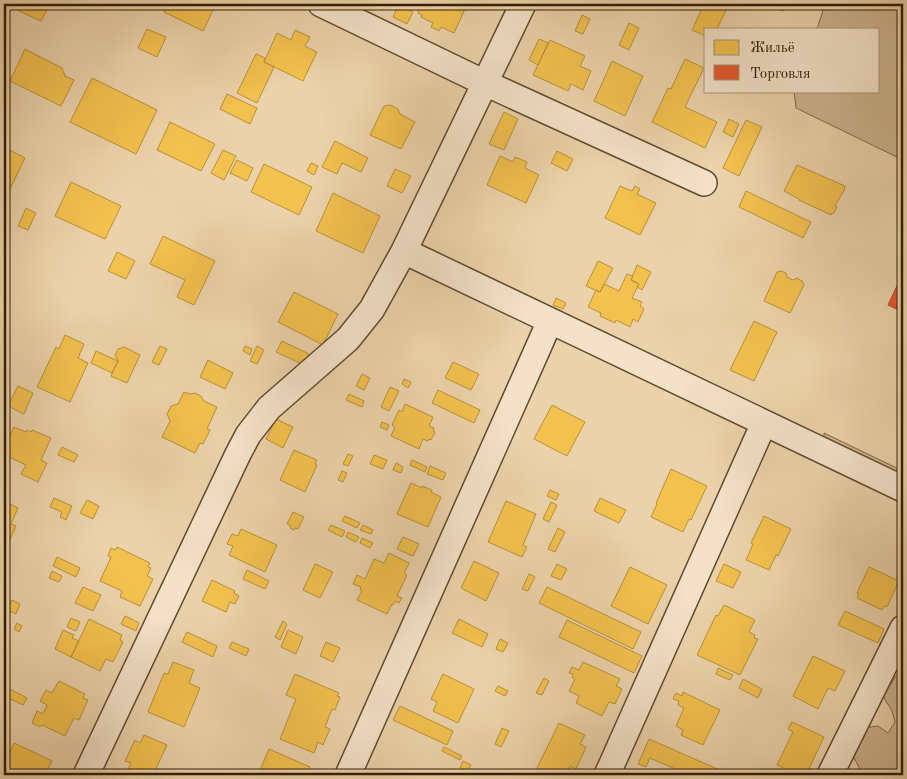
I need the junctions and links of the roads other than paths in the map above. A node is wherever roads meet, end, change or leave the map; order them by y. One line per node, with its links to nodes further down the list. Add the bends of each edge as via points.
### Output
1 (321, 4): 3 (street)
2 (522, 4): 3 (street)
3 (485, 83): 4 (street); 5 (street)
4 (704, 183)
5 (404, 252): 6 (street); 10 (street, via 374,287 372,309 348,339 269,408 248,435)
6 (550, 321): 7 (street); 11 (street)
7 (764, 423): 8 (street); 12 (street)
8 (903, 490)
9 (903, 628): 13 (street)
10 (86, 775)
11 (348, 775)
12 (607, 775)
13 (830, 775)

